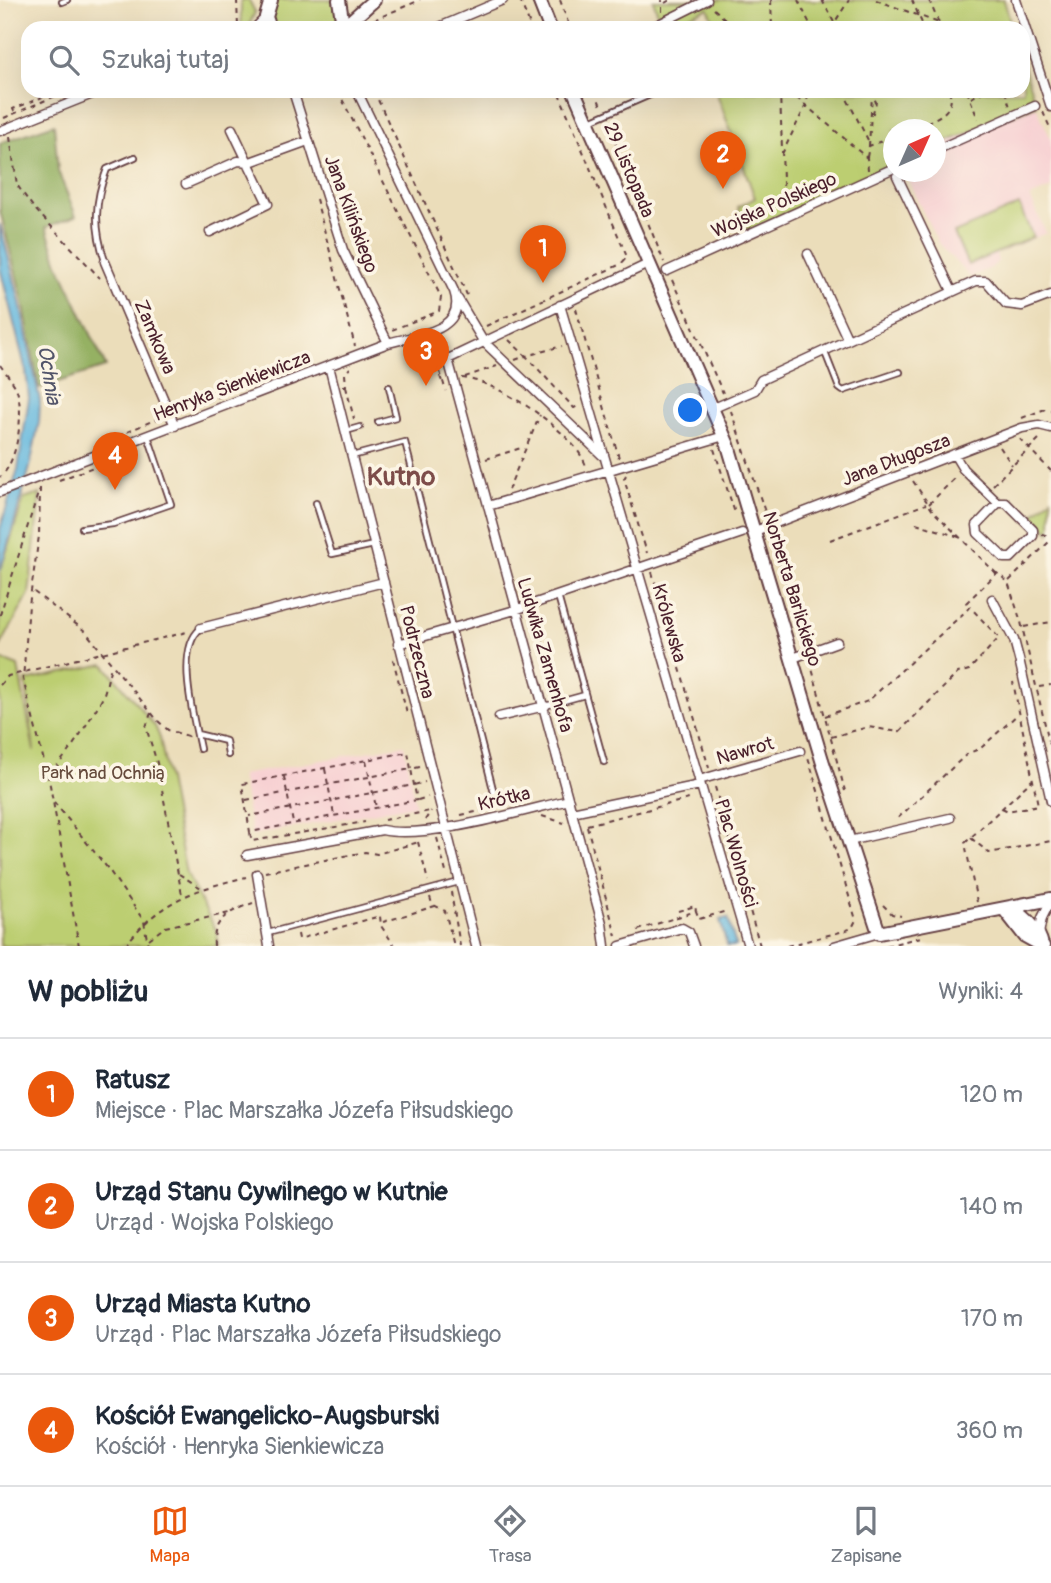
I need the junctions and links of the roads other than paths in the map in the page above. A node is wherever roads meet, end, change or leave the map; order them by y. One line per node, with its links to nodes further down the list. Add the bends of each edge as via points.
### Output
1 (339, 0): 7 (street)
2 (374, 0): 8 (street)
3 (503, 0): 9 (street)
4 (539, 0): 10 (street)
5 (706, 0): 11 (street)
6 (1016, 0): 12 (street)
7 (342, 21)
8 (349, 21)
9 (454, 21)
10 (547, 21)
11 (665, 21)
12 (1023, 21)
13 (1030, 43): 20 (street)
14 (82, 98): 23 (street)
15 (295, 98): 24 (street, Jana Kilińskiego)
16 (360, 98): 38 (street)
17 (577, 98): 21 (street, 29 Listopada)
18 (643, 98): 21 (lane)
19 (1037, 105): 25 (street)
20 (1051, 107)
21 (587, 122): 34 (street, 29 Listopada)
22 (232, 129): 27 (street)
23 (0, 131)
24 (308, 141): 27 (street); 42 (street, Jana Kilińskiego, via 343,250)
25 (946, 145)
26 (135, 157): 33 (lane, via 107,169 99,190 97,235)
27 (250, 162): 30 (street, via 238,161); 31 (street, via 268,204)
28 (883, 176): 35 (street, Wojska Polskiego)
29 (900, 182): 36 (street)
30 (186, 184)
31 (210, 232)
32 (808, 254): 40 (street)
33 (105, 262): 49 (street, Zamkowa)
34 (648, 264): 39 (street); 47 (street, Norberta Barlickiego)
35 (667, 271)
36 (952, 291): 37 (street, via 986,281 1006,304 1022,306); 40 (street)
37 (1051, 295)
38 (456, 297): 41 (street); 42 (street, Henryka Sienkiewicza, via 455,317 446,325)
39 (560, 305): 41 (street); 57 (street, Królewska)
40 (847, 338): 43 (street)
41 (483, 341): 57 (street); 62 (street, Ludwika Zamenhofa, via 447,359)
42 (388, 344): 44 (street, Henryka Sienkiewicza)
43 (824, 349): 45 (lane, via 843,391); 47 (street, via 761,380 755,390)
44 (330, 366): 49 (street, Henryka Sienkiewicza); 52 (street, Podrzeczna)
45 (900, 372)
46 (389, 387): 48 (lane, via 396,417)
47 (714, 408): 54 (street, Norberta Barlickiego)
48 (378, 422)
49 (175, 426): 53 (street, Henryka Sienkiewicza)
50 (358, 428): 52 (lane)
51 (1051, 428): 55 (street, Jana Długosza, via 1022,428)
52 (346, 431): 56 (street, Podrzeczna)
53 (148, 436): 59 (street, Henryka Sienkiewicza, via 39,483); 63 (lane, via 170,504 113,524)
54 (724, 436): 58 (street); 64 (street, Norberta Barlickiego)
55 (954, 454): 61 (street); 64 (street, Jana Długosza)
56 (352, 456): 65 (street, Podrzeczna); 72 (lane, via 405,442)
57 (605, 458): 58 (street, Królewska)
58 (609, 470): 62 (street); 66 (street, Królewska)
59 (0, 492)
60 (316, 503): 65 (lane, via 332,554)
61 (998, 503): 61 (street, via 978,525 978,533 1004,558 1011,558 1033,536 1033,530 1006,503)
62 (488, 506): 70 (street, Ludwika Zamenhofa)
63 (82, 528)
64 (748, 532): 66 (street, Jana Długosza); 75 (street, Norberta Barlickiego)
65 (374, 545): 67 (street, Podrzeczna)
66 (637, 569): 68 (street, Jana Długosza); 84 (street, Królewska)
67 (384, 582): 71 (street); 74 (street, Podrzeczna)
68 (558, 596): 70 (street, Jana Długosza); 76 (lane)
69 (992, 599): 87 (street, via 1014,640)
70 (515, 610): 72 (street, Jana Długosza); 77 (street, Ludwika Zamenhofa)
71 (201, 628): 79 (lane, via 189,643 190,708)
72 (452, 628): 74 (street, Jana Długosza); 86 (lane)
73 (837, 642): 75 (street)
74 (398, 644): 90 (street, Podrzeczna, via 436,810)
75 (793, 657): 91 (street, Norberta Barlickiego)
76 (585, 695): 77 (lane); 83 (lane)
77 (545, 706): 78 (street); 85 (street, Ludwika Zamenhofa)
78 (499, 718)
79 (198, 737): 80 (lane); 82 (lane, via 226,741)
80 (200, 749)
81 (803, 750): 84 (street, Nawrot)
82 (229, 755)
83 (604, 762)
84 (697, 784): 88 (street, Plac Wolności); 105 (street, Plac Wolności)
85 (569, 800): 88 (street, Ludwika Zamenhofa); 90 (street, Krótka)
86 (496, 801)
87 (1051, 801)
88 (572, 812): 102 (street)
89 (950, 818): 91 (street)
90 (445, 827): 92 (street, Krótka, via 404,834 382,830); 94 (street, Podrzeczna)
91 (849, 841): 98 (street, Norberta Barlickiego)
92 (247, 855)
93 (257, 874): 97 (street)
94 (460, 882): 97 (lane); 101 (street, Podrzeczna)
95 (1051, 900): 96 (street); 99 (street, via 1042,918)
96 (1008, 909): 98 (street); 99 (street, via 1025,936)
97 (268, 933): 100 (street)
98 (879, 933): 106 (street)
99 (1042, 942)
100 (269, 946)
101 (475, 946)
102 (605, 946)
103 (620, 946): 104 (street, via 682,928 690,932)
104 (694, 946)
105 (748, 946)
106 (834, 946)

